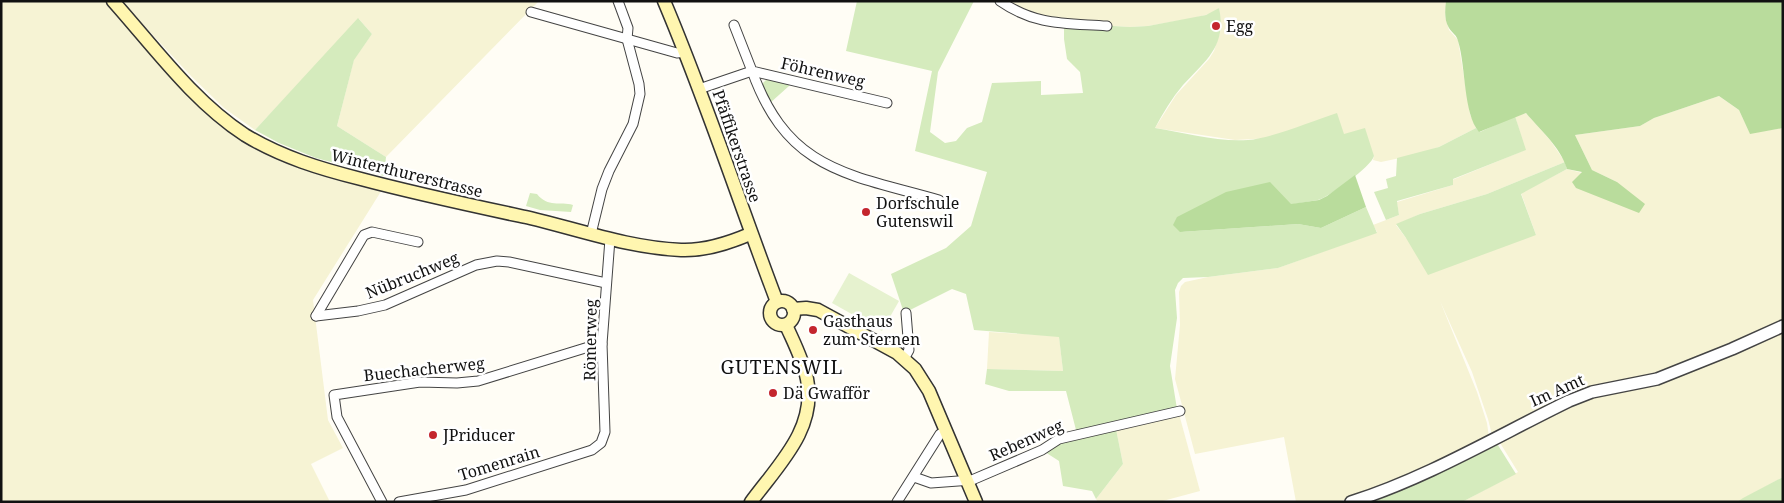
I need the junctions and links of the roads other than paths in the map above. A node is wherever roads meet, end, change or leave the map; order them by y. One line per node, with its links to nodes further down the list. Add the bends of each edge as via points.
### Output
1 (113, 1): 14 (main road, Winterthurerstrasse, via 205,103 244,134 272,150 308,165 363,180)
2 (618, 1): 8 (street, via 628,28)
3 (664, 1): 9 (main road, Pfäffikerstrasse)
4 (1000, 1): 7 (street, via 1014,11 1038,20)
5 (531, 12): 8 (street)
6 (734, 25): 10 (street)
7 (1107, 26)
8 (627, 39): 9 (street, via 676,53); 14 (street, via 639,84 638,104 629,132 606,177)
9 (685, 52): 11 (main road, Pfäffikerstrasse)
10 (752, 71): 11 (street); 12 (street, Föhrenweg); 13 (street, via 778,123 787,135 814,157 854,176)
11 (700, 89): 15 (main road, Pfäffikerstrasse)
12 (888, 103)
13 (939, 200)
14 (591, 234): 16 (main road, Winterthurerstrasse)
15 (750, 234): 16 (main road, Winterthurerstrasse, via 710,248 691,250 663,249); 19 (main road, Pfäffikerstrasse)
16 (610, 239): 18 (street, Römerweg)
17 (418, 242): 18 (street, Nübruchweg, via 372,232 364,235 316,316 371,309 486,262 509,262)
18 (606, 283): 24 (street, Römerweg)
19 (777, 302): 20 (main road, via 787,302); 22 (main road, via 770,309 770,318 777,325)
20 (793, 309): 22 (main road, via 792,320); 25 (main road, via 818,310)
21 (906, 313): 25 (street, via 909,350)
22 (786, 325): 33 (main road, via 807,381 806,417 790,451)
23 (1783, 326): 36 (street, Im Amt, via 1657,379 1569,400 1393,487)
24 (602, 344): 28 (street, Römerweg, via 605,432); 31 (street, Buechacherweg, via 478,381 420,382 334,395 337,417)
25 (904, 359): 27 (main road, via 923,381)
26 (1180, 411): 30 (street, Rebenweg, via 1059,439 1024,459)
27 (941, 435): 29 (street); 30 (main road)
28 (602, 441): 32 (street, Tomenrain, via 592,450 466,490)
29 (914, 477): 30 (street, Rebenweg, via 931,483); 34 (street)
30 (962, 481): 35 (main road)
31 (382, 502)
32 (399, 502)
33 (751, 502)
34 (897, 502)
35 (976, 502)
36 (1350, 502)

